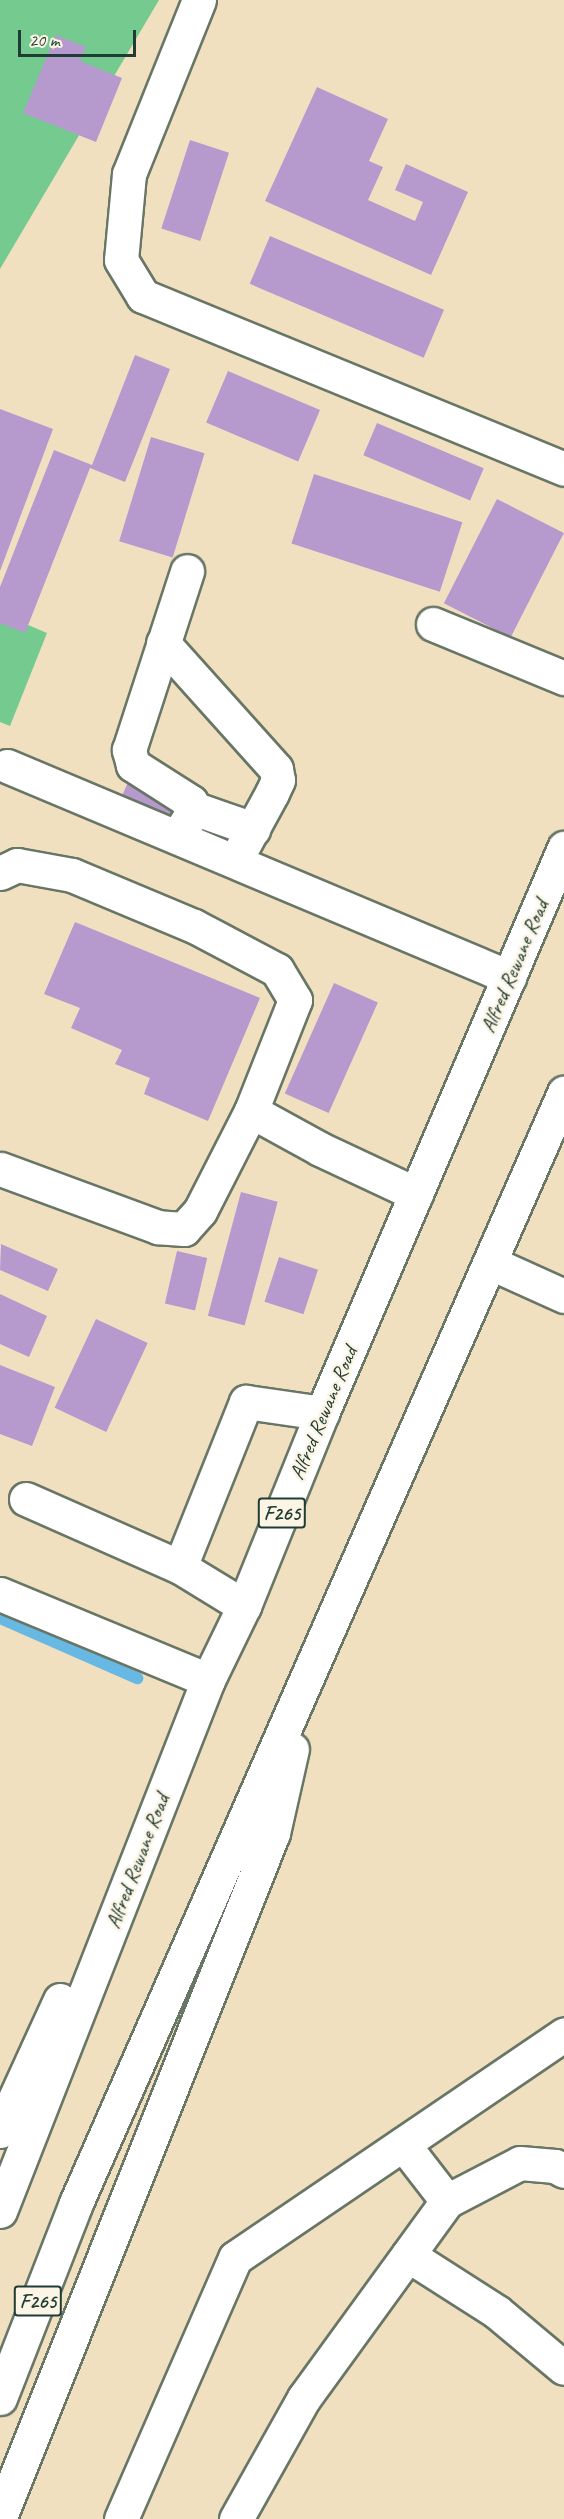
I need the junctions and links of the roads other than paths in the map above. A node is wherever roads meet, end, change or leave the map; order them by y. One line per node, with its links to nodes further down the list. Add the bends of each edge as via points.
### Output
1 (199, 0): 2 (main road, via 129,174 121,260 143,296)
2 (564, 469)
3 (187, 572): 5 (main road)
4 (433, 624): 6 (main road)
5 (163, 643): 8 (main road, via 129,750 130,758 134,765 186,796); 9 (main road, via 276,769 278,780)
6 (564, 678)
7 (7, 766): 10 (main road)
8 (193, 808): 9 (main road); 10 (main road)
9 (254, 829): 12 (main road)
10 (177, 837): 12 (main road)
11 (562, 859): 14 (main road, Alfred Rewane Road / F265)
12 (236, 861): 14 (main road)
13 (0, 873): 16 (main road, via 17,865 72,875 194,926 277,970 295,1000)
14 (509, 977): 18 (main road, Alfred Rewane Road / F265)
15 (564, 1093): 19 (main road, F265)
16 (251, 1111): 17 (main road, via 200,1211 184,1229 158,1227); 18 (main road)
17 (0, 1169)
18 (416, 1194): 21 (main road, Alfred Rewane Road / F265)
19 (491, 1263): 20 (main road); 26 (main road, F265)
20 (564, 1296)
21 (322, 1413): 23 (main road, via 246,1402); 25 (main road, Alfred Rewane Road / F265)
22 (26, 1499): 23 (main road)
23 (180, 1567): 25 (main road)
24 (0, 1594): 27 (main road)
25 (244, 1606): 27 (main road, Alfred Rewane Road / F265)
26 (308, 1676): 36 (main road, F265, via 76,2203); 37 (main road, via 273,1833)
27 (208, 1680): 29 (main road); 33 (main road, Alfred Rewane Road / F265)
28 (564, 2034): 30 (main road)
29 (0, 2132)
30 (403, 2144): 32 (main road); 38 (main road, via 235,2258)
31 (564, 2171): 32 (main road, via 555,2166 520,2163)
32 (447, 2201): 34 (main road)
33 (0, 2211)
34 (408, 2255): 35 (main road, via 497,2312); 39 (main road, via 304,2398)
35 (564, 2368)
36 (0, 2398)
37 (0, 2517)
38 (121, 2519)
39 (236, 2519)

